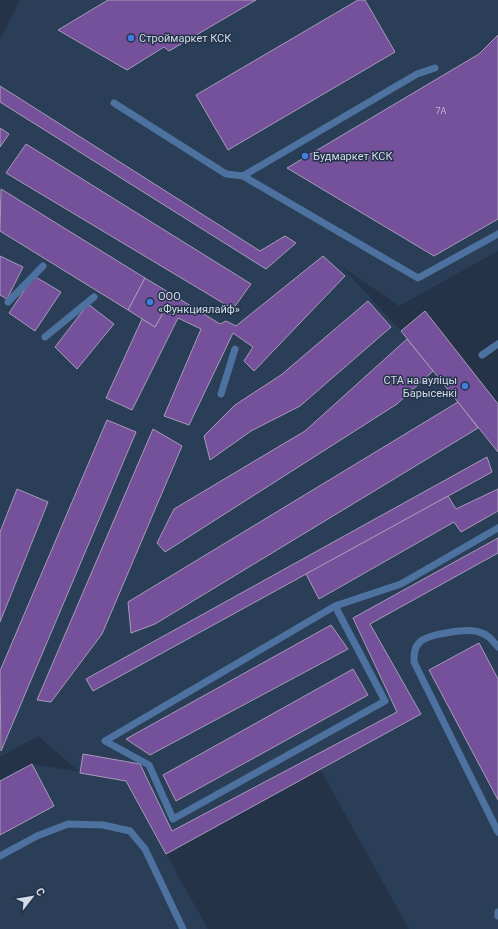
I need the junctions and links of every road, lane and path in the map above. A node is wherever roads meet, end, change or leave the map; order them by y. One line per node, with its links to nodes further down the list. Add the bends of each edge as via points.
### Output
1 (435, 68): 3 (lane, via 417,74)
2 (114, 103): 3 (lane, via 226,174)
3 (243, 176): 4 (lane, via 418,278)
4 (498, 234)
5 (43, 266): 7 (lane)
6 (94, 297): 8 (lane)
7 (8, 302)
8 (45, 337)
9 (498, 344): 11 (lane)
10 (235, 349): 12 (lane)
11 (482, 354)
12 (221, 394)
13 (498, 528): 14 (lane, via 401,584)
14 (335, 606): 14 (lane, via 105,741 149,765 173,819 385,701)
15 (498, 647): 16 (lane, via 489,637 471,630 428,637 419,642 413,654 414,662)
16 (498, 832)
17 (0, 856): 20 (lane, via 37,836 68,824 103,825 130,831 145,849)
18 (498, 912): 19 (lane)
19 (498, 916)
20 (183, 929)

